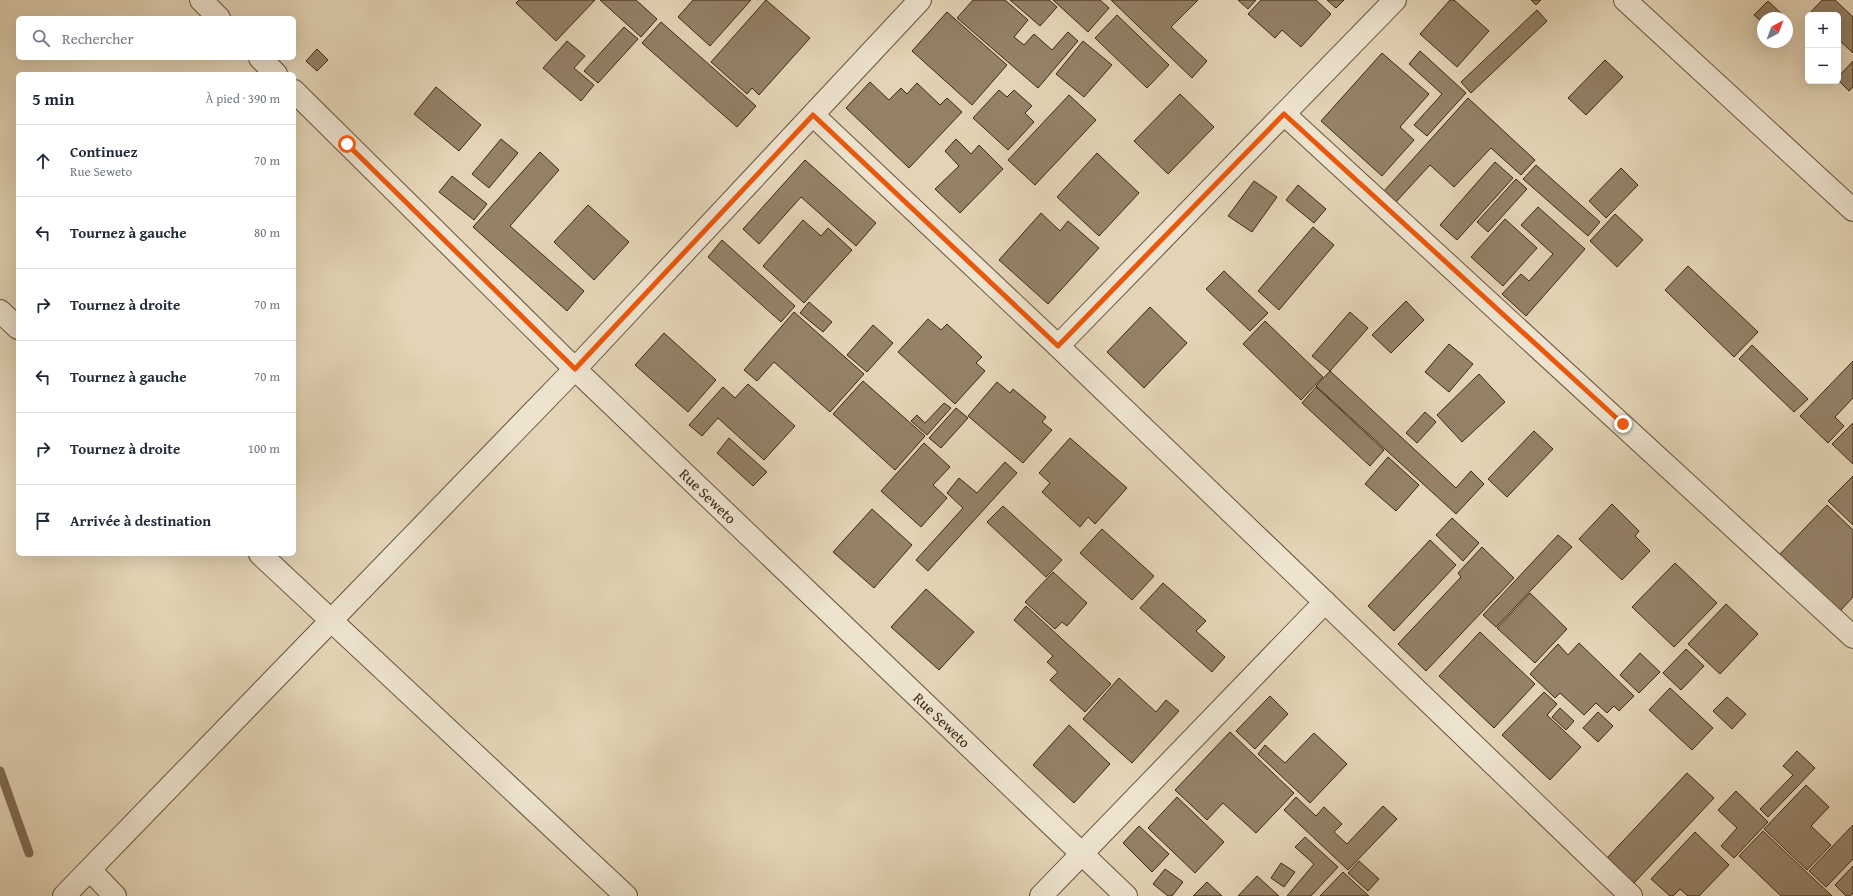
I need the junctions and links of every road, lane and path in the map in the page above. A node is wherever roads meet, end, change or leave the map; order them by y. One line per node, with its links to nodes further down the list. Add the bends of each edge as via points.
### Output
1 (201, 0): 5 (street)
2 (920, 0): 10 (street)
3 (1395, 0): 9 (street)
4 (1625, 0): 11 (street)
5 (218, 16)
6 (262, 60): 7 (street)
7 (274, 72)
8 (296, 93): 15 (street, Rue Seweto)
9 (1284, 114): 14 (street); 19 (street)
10 (813, 115): 14 (street); 15 (street)
11 (1853, 210)
12 (0, 311): 13 (street)
13 (16, 326)
14 (1058, 346): 17 (street)
15 (575, 369): 18 (street); 20 (street, Rue Seweto)
16 (262, 556): 18 (street)
17 (1325, 602): 20 (street); 27 (street)
18 (332, 621): 21 (street); 24 (street)
19 (1853, 637)
20 (1082, 853): 25 (street); 26 (street, Rue Seweto)
21 (90, 870): 22 (street); 23 (street)
22 (64, 896)
23 (115, 896)
24 (626, 896)
25 (1041, 896)
26 (1126, 896)
27 (1631, 896)

